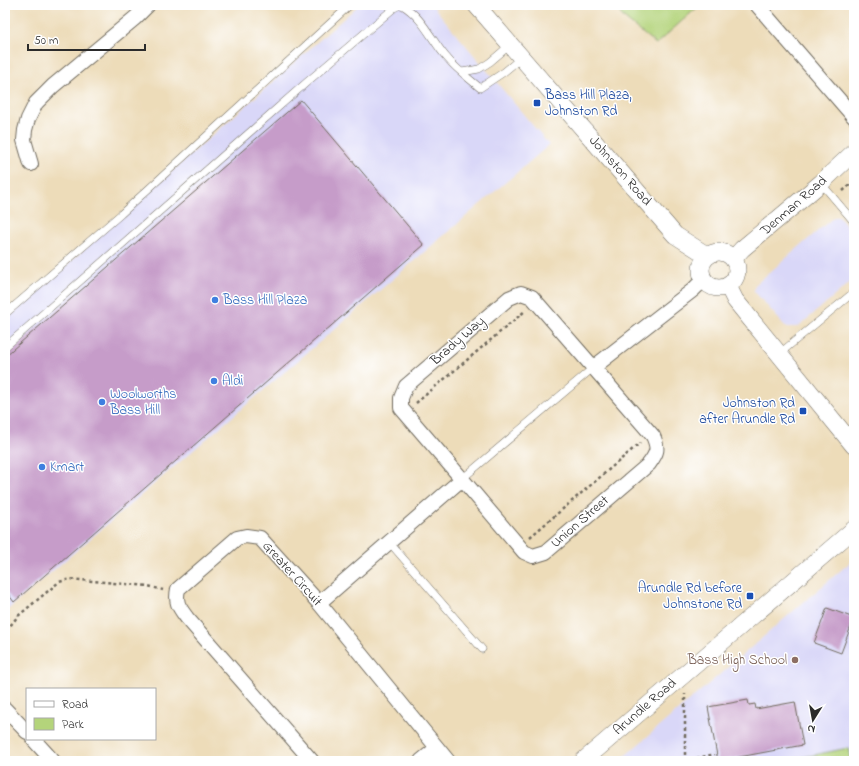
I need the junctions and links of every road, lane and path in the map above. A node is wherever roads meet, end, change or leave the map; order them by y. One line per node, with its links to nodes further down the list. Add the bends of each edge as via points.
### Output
1 (148, 5): 11 (street, via 36,103 28,119 24,140)
2 (350, 5): 20 (lane, via 120,214)
3 (401, 5): 8 (lane, via 409,9 422,23 448,59); 21 (lane, via 394,8 301,88)
4 (476, 5): 6 (street, Johnston Road)
5 (757, 5): 9 (street)
6 (510, 45): 7 (street, Johnston Road); 8 (lane, via 479,69)
7 (521, 58): 8 (lane, via 480,88); 14 (street, Johnston Road, via 675,235)
8 (462, 72)
9 (854, 117)
10 (854, 152): 12 (street, Denman Road)
11 (31, 164)
12 (821, 183): 13 (lane); 15 (street, Denman Road)
13 (854, 222)
14 (708, 256): 15 (street, via 720,252); 16 (street, via 702,266)
15 (734, 259): 17 (street, via 736,277)
16 (704, 279): 17 (street, via 706,283 717,288); 23 (street)
17 (728, 286): 22 (street, via 735,300)
18 (854, 292): 22 (lane)
19 (536, 302): 23 (street, Brady Way); 24 (path); 24 (street, Brady Way, via 532,297 522,293 509,298 406,386 400,398 401,408)
20 (5, 314)
21 (5, 347)
22 (779, 354): 26 (street)
23 (594, 367): 25 (street, Union Street); 27 (lane)
24 (406, 413): 27 (street, Brady Way)
25 (651, 433): 30 (path); 30 (street, Union Street, via 658,445 656,455 649,464 546,552 533,556)
26 (854, 446)
27 (462, 479): 29 (street); 30 (street, Union Street)
28 (854, 529): 35 (street, Arundle Road)
29 (389, 542): 32 (street); 34 (lane)
30 (519, 547)
31 (177, 594): 32 (street, Greater Circuit, via 178,589 237,538 246,536 260,538); 33 (path, via 148,586 70,579 59,582); 42 (street, via 179,608 187,618)
32 (319, 603): 39 (street, Greater Circuit)
33 (5, 628)
34 (482, 649)
35 (686, 673): 45 (street, Arundle Road); 46 (path)
36 (5, 708): 37 (street)
37 (26, 731)
38 (34, 740): 41 (street)
39 (437, 748): 43 (street); 44 (street, Greater Circuit)
40 (715, 754): 46 (path)
41 (53, 761)
42 (312, 761)
43 (421, 761)
44 (448, 761)
45 (583, 761)
46 (685, 761)

